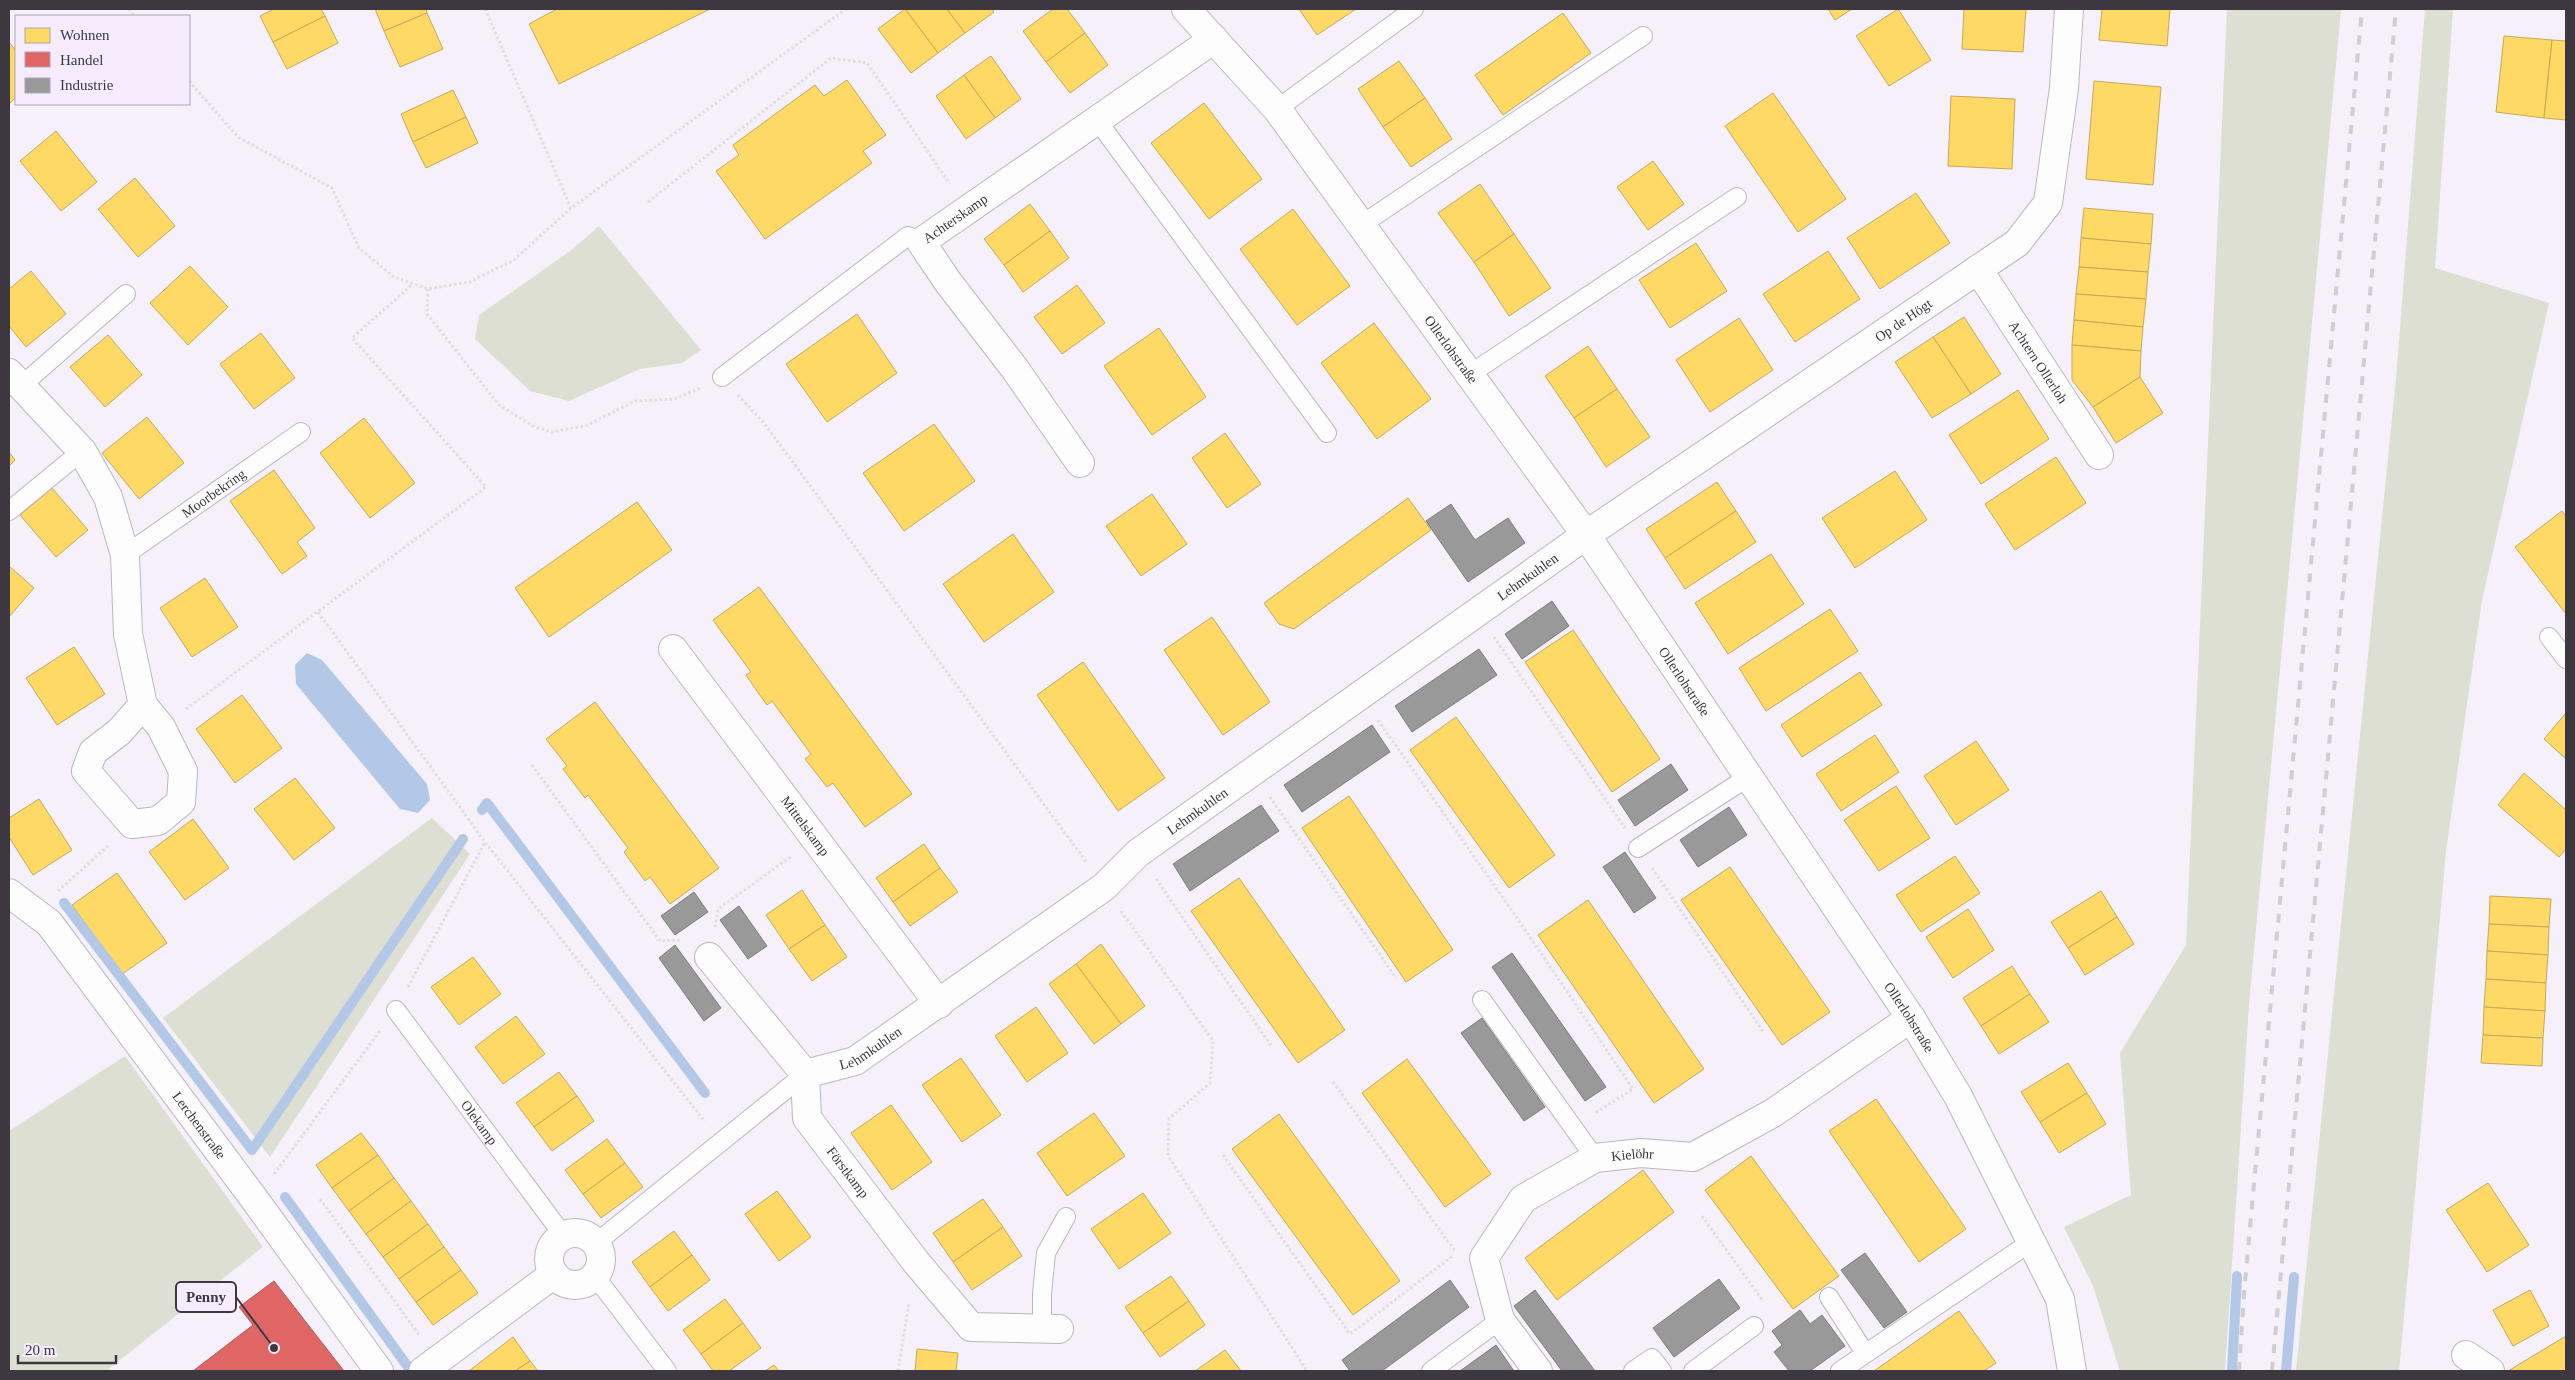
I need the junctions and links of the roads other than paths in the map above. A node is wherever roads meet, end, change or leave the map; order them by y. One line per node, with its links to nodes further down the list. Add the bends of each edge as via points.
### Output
1 (1186, 9): 6 (street, Ollerlohstraße)
2 (1204, 9): 6 (street, Ollerlohstraße)
3 (1414, 9): 7 (lane)
4 (2069, 9): 12 (street, Op de Högt, via 2064,88 2048,203 2017,243)
5 (1643, 36): 10 (lane)
6 (1214, 40): 7 (street, Ollerlohstraße); 8 (street, Achterskamp)
7 (1277, 108): 10 (street, Ollerlohstraße)
8 (1097, 120): 11 (street, Achterskamp); 18 (lane)
9 (1736, 197): 14 (lane)
10 (1361, 225): 14 (street, Ollerlohstraße)
11 (921, 242): 15 (lane, via 908,236); 21 (street, Achterskamp)
12 (1978, 269): 20 (street, Achtern Ollerloh); 23 (street, Op de Högt)
13 (126, 294): 16 (lane)
14 (1470, 374): 23 (street, Ollerlohstraße)
15 (722, 377)
16 (15, 379): 19 (street)
17 (301, 432): 24 (lane, Moorbekring)
18 (1327, 433)
19 (82, 451): 22 (lane); 24 (street, via 108,497)
20 (2099, 455)
21 (1080, 463)
22 (9, 511)
23 (1586, 535): 29 (street, Ollerlohstraße); 34 (street, Lehmkuhlen, via 1138,853 1104,887)
24 (125, 554): 28 (street, via 128,634)
25 (2549, 637): 27 (lane)
26 (672, 649): 34 (street, Mittelskamp)
27 (2566, 659)
28 (143, 705): 28 (street, via 118,732 93,752 86,771 132,824 158,821 181,802 183,771 161,727)
29 (1750, 776): 30 (lane); 36 (street, Ollerlohstraße)
30 (1638, 848)
31 (9, 893): 52 (street, Lerchenstraße, via 50,923)
32 (709, 957): 37 (street)
33 (1482, 1000): 38 (lane)
34 (939, 1004): 37 (street, Lehmkuhlen, via 855,1061)
35 (396, 1010): 40 (lane, Olekamp)
36 (1911, 1018): 38 (street, Kielöhr, via 1773,1112 1692,1157 1641,1153); 41 (street, Ollerlohstraße, via 1958,1096)
37 (805, 1074): 42 (lane, Lehmkuhlen); 48 (street, Förstkamp, via 807,1118 916,1262 971,1327)
38 (1595, 1158): 46 (street, Kielöhr, via 1523,1199 1484,1258)
39 (1066, 1217): 48 (lane, via 1046,1253 1042,1294)
40 (563, 1235): 42 (street, via 575,1232); 43 (street, via 554,1242 549,1253)
41 (2031, 1242): 49 (lane); 60 (street, Ollerlohstraße, via 2060,1299)
42 (596, 1243): 44 (street, via 601,1265)
43 (554, 1274): 44 (street, via 563,1282 575,1285); 51 (street)
44 (595, 1276): 53 (lane)
45 (1829, 1296): 49 (lane)
46 (1500, 1320): 54 (lane); 55 (street, Kielöhr)
47 (1754, 1326): 58 (lane)
48 (1051, 1328)
49 (1866, 1353): 59 (lane)
50 (2466, 1355): 61 (street)
51 (431, 1366)
52 (379, 1371)
53 (667, 1371)
54 (1430, 1371)
55 (1538, 1371)
56 (1633, 1371): 57 (lane, via 1652,1358)
57 (1662, 1371)
58 (1693, 1371)
59 (1840, 1371)
60 (2072, 1371)
61 (2490, 1371)

